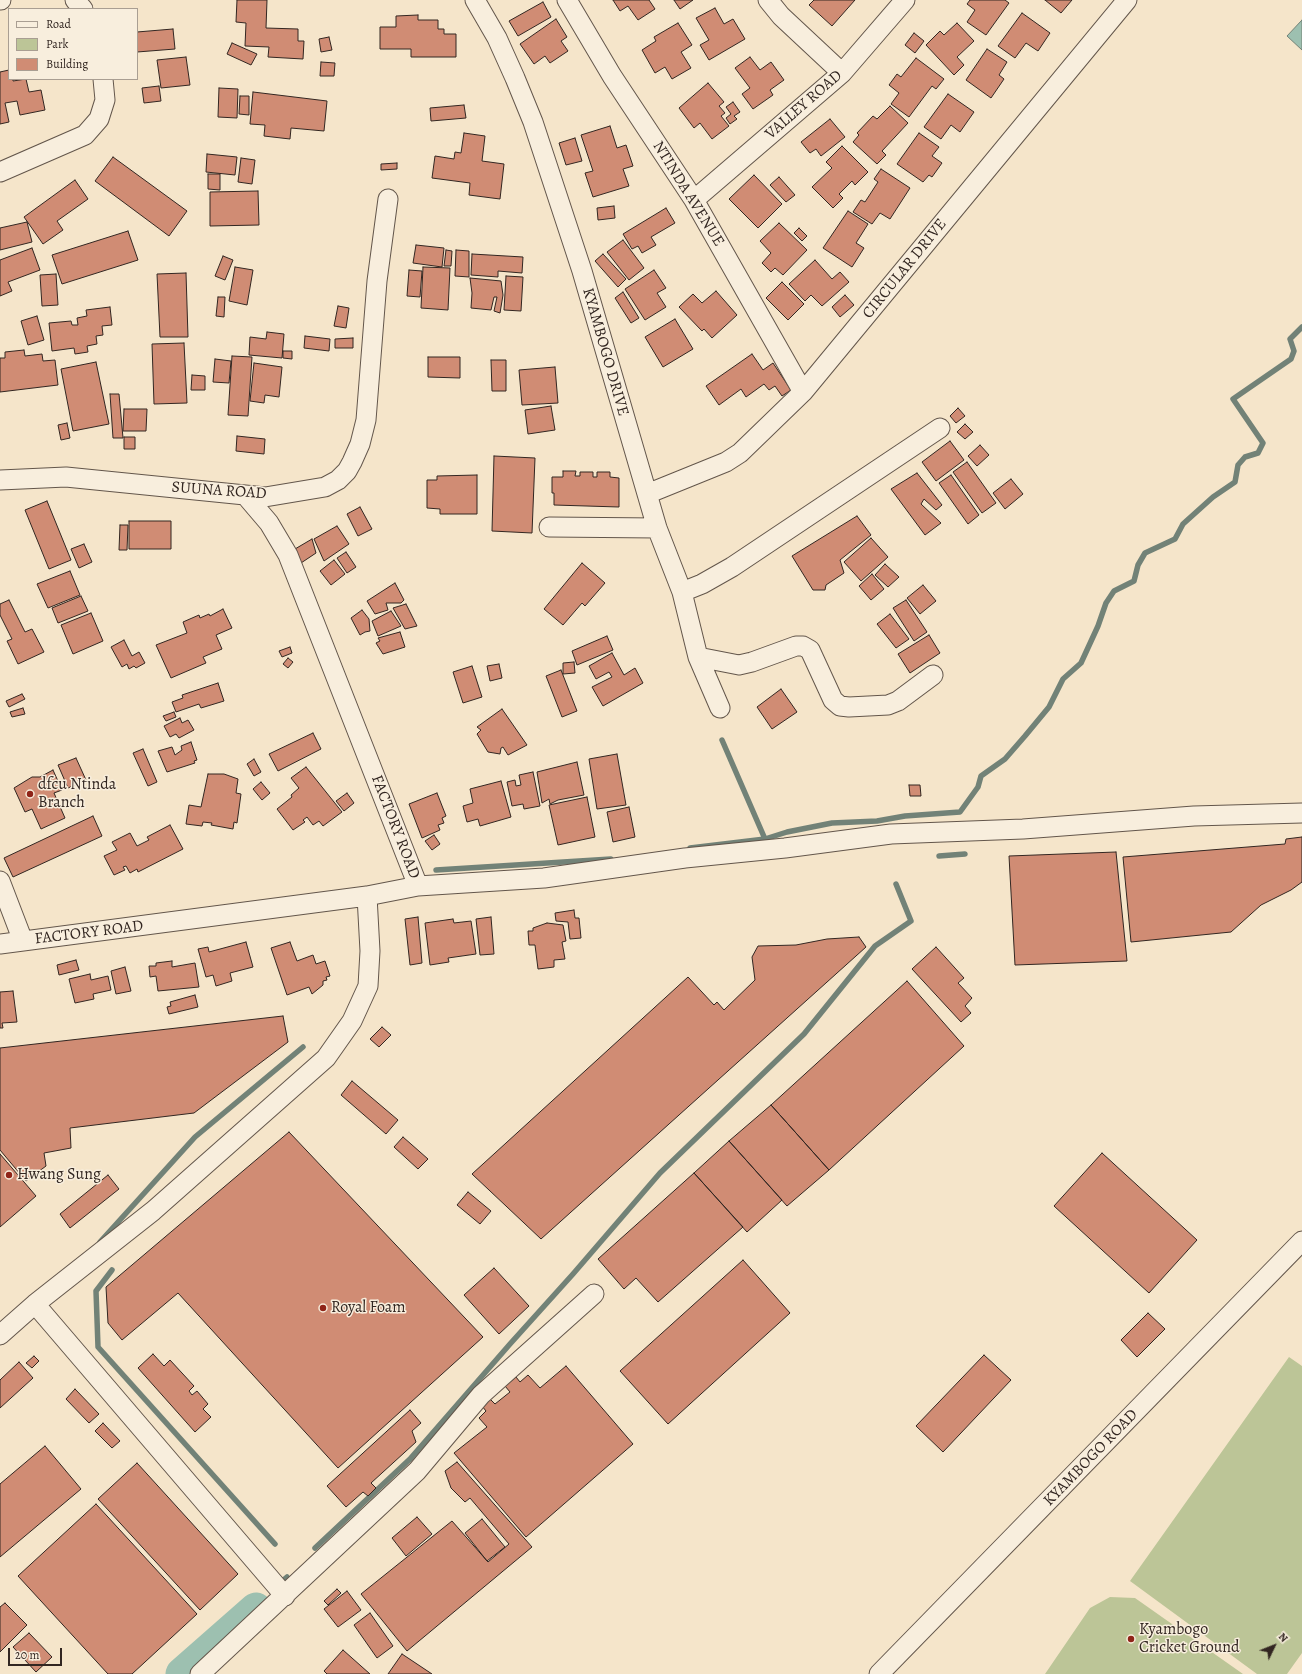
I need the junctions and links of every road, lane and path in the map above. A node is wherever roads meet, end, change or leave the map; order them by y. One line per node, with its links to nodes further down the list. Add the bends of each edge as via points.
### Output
1 (75, 0): 7 (street)
2 (476, 0): 16 (street, KYAMBOGO DRIVE, via 500,45 532,122 582,271)
3 (567, 0): 12 (street, NTINDA AVENUE, via 612,76)
4 (768, 0): 8 (street, via 781,16)
5 (905, 0): 8 (street, VALLEY ROAD)
6 (1127, 0): 13 (street, CIRCULAR DRIVE)
7 (82, 8)
8 (842, 73): 12 (street, VALLEY ROAD)
9 (103, 80): 10 (street, via 105,100 99,119 85,135)
10 (0, 172)
11 (388, 199): 17 (street, SUUNA ROAD, via 377,281 366,420 352,462 338,480 325,487 265,497)
12 (694, 200): 13 (street, NTINDA AVENUE)
13 (803, 392): 16 (street, CIRCULAR DRIVE, via 740,453 726,462)
14 (940, 428): 20 (street, via 732,567)
15 (0, 480): 17 (street, SUUNA ROAD, via 66,478)
16 (646, 494): 19 (street, KYAMBOGO DRIVE)
17 (246, 496): 26 (street, FACTORY ROAD, via 269,523 288,555)
18 (550, 527): 19 (street)
19 (657, 528): 20 (street, KYAMBOGO DRIVE)
20 (682, 592): 21 (street, KYAMBOGO DRIVE)
21 (698, 657): 22 (street, via 739,665 803,646 810,650 833,700 840,706 849,707 888,705 898,701); 23 (street, KYAMBOGO DRIVE)
22 (934, 675)
23 (720, 708)
24 (1302, 813): 26 (street, via 1194,816 1023,829 891,834 685,858 544,878)
25 (0, 881): 28 (street)
26 (418, 886): 27 (street, FACTORY ROAD)
27 (367, 896): 28 (street, FACTORY ROAD); 32 (street, via 370,951 368,986 352,1021 326,1058 153,1211)
28 (23, 941): 29 (street, FACTORY ROAD)
29 (0, 944)
30 (1302, 1241): 36 (street, KYAMBOGO ROAD)
31 (594, 1294): 34 (street, via 481,1395 417,1471)
32 (34, 1304): 33 (street); 34 (street)
33 (0, 1335)
34 (285, 1596): 35 (street)
35 (200, 1674)
36 (879, 1674)

